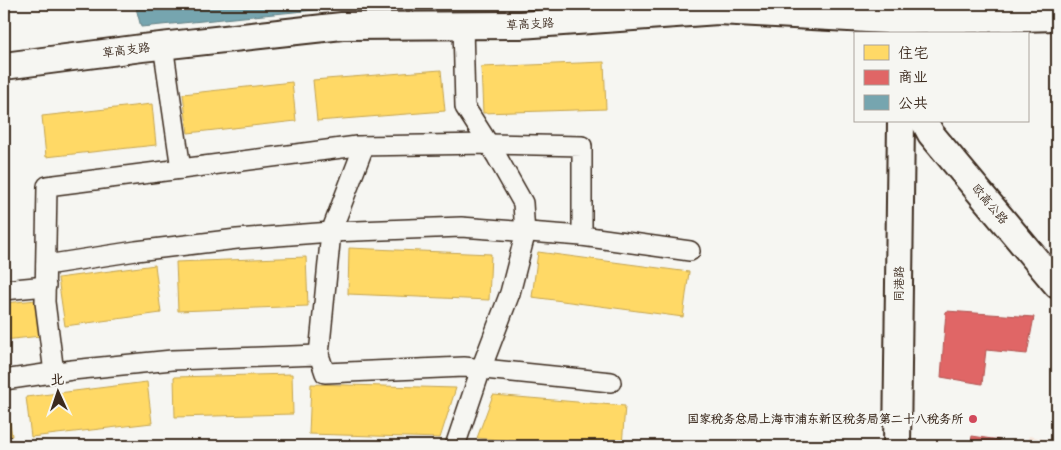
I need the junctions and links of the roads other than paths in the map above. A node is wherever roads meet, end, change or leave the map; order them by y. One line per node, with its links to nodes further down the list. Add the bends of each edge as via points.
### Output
1 (1057, 17): 2 (street, 草高支路)
2 (904, 19): 3 (street, 草高支路, via 718,11 520,25)
3 (463, 25): 4 (street, 草高支路, via 342,26); 8 (street, via 465,107)
4 (163, 45): 5 (street, 草高支路); 10 (street)
5 (4, 66)
6 (901, 122): 25 (street, 同港路)
7 (925, 122): 16 (street, 欧高公路, via 931,134)
8 (489, 144): 9 (street); 12 (street, via 523,203); 13 (street, via 582,146)
9 (364, 146): 10 (street); 11 (street)
10 (181, 169): 15 (street, via 47,186)
11 (332, 232): 12 (street, via 461,227); 15 (street, via 238,239); 19 (street)
12 (525, 232): 13 (street); 20 (street, via 510,293)
13 (582, 236): 14 (street)
14 (690, 252)
15 (46, 265): 17 (street)
16 (1057, 285)
17 (46, 286): 18 (street); 21 (street)
18 (4, 290)
19 (318, 355): 20 (street, via 325,373); 21 (street, via 172,360)
20 (481, 369): 23 (street); 24 (street)
21 (54, 373): 22 (street)
22 (4, 380)
23 (611, 382)
24 (455, 446)
25 (897, 446)

